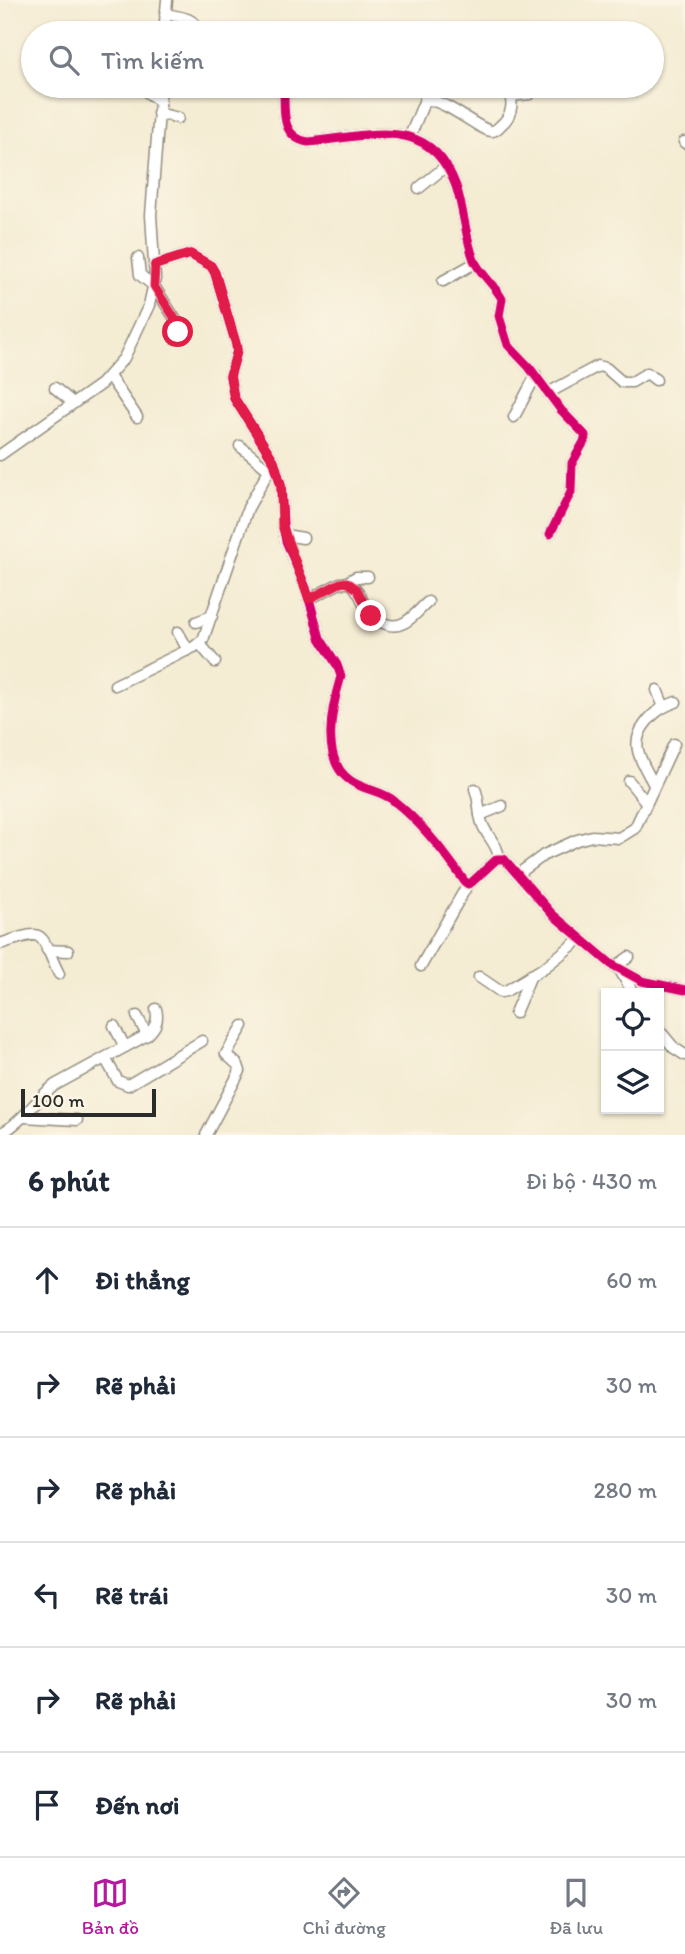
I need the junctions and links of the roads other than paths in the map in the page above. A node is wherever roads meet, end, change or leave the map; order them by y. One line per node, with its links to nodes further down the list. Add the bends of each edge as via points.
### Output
1 (167, 0): 2 (street)
2 (165, 14): 3 (street); 4 (street)
3 (165, 21)
4 (192, 21)
5 (157, 98): 9 (street)
6 (285, 98): 13 (street, via 286,124 300,141 373,134)
7 (426, 98): 10 (street)
8 (508, 98): 10 (street, via 509,116 492,131 437,102)
9 (160, 100): 11 (street)
10 (424, 102): 13 (street)
11 (159, 113): 12 (street); 18 (street, via 151,215)
12 (178, 118)
13 (410, 136): 14 (street, via 425,142)
14 (445, 167): 15 (street); 17 (street, via 455,185)
15 (419, 188)
16 (138, 258): 20 (street, via 140,275)
17 (475, 263): 19 (street); 23 (street, via 502,299 499,316 508,345)
18 (155, 265): 20 (street); 32 (street, via 190,254 211,266 236,344 230,376 234,398)
19 (443, 281)
20 (154, 286): 21 (street, via 179,325); 22 (street, via 124,358)
21 (174, 338)
22 (109, 376): 27 (street); 29 (street)
23 (536, 376): 26 (street); 28 (street)
24 (656, 380): 26 (street, via 647,373 622,382 598,366)
25 (55, 388): 27 (street)
26 (548, 393): 33 (street, via 585,435 572,463 573,484)
27 (73, 403): 31 (street)
28 (514, 416)
29 (137, 417)
30 (240, 446): 32 (street)
31 (0, 455)
32 (271, 466): 34 (street, via 281,485); 40 (street, via 248,508)
33 (550, 534)
34 (285, 535): 35 (street); 38 (street)
35 (303, 538)
36 (368, 577): 37 (street)
37 (347, 582): 38 (street); 39 (street, via 357,589 371,616 392,626 403,625)
38 (309, 599): 59 (street, via 320,638 341,676 332,716 336,765 350,781 403,808)
39 (428, 602)
40 (212, 616): 41 (street); 43 (street)
41 (196, 622)
42 (178, 632): 44 (street)
43 (200, 644): 44 (street); 45 (street)
44 (188, 650): 46 (street)
45 (215, 662)
46 (115, 685)
47 (657, 690): 49 (street)
48 (676, 702): 49 (street)
49 (664, 707): 52 (street, via 654,713 636,741)
50 (674, 744): 52 (street)
51 (629, 781): 54 (street)
52 (654, 785): 54 (street)
53 (475, 789): 56 (street)
54 (646, 802): 58 (street, via 628,834 577,839)
55 (502, 806): 56 (street)
56 (480, 815): 57 (street)
57 (499, 858): 58 (street); 59 (street)
58 (518, 874): 60 (street)
59 (468, 884): 65 (street)
60 (580, 939): 66 (street); 68 (street)
61 (0, 944): 62 (street, via 33,933 41,937)
62 (47, 950): 63 (street); 67 (street)
63 (68, 951)
64 (629, 957): 66 (street)
65 (421, 966)
66 (618, 969): 70 (street); 71 (street, via 642,981)
67 (59, 974)
68 (531, 975): 69 (street, via 501,992); 73 (street)
69 (478, 976)
70 (630, 988)
71 (685, 990)
72 (156, 1009): 77 (street, via 157,1021)
73 (515, 1013)
74 (137, 1016): 77 (street)
75 (114, 1026): 80 (street)
76 (243, 1026): 86 (street, via 226,1054 240,1071)
77 (147, 1035): 80 (street)
78 (664, 1036): 81 (street)
79 (202, 1041): 82 (street, via 128,1085 118,1081)
80 (125, 1047): 82 (street)
81 (685, 1055)
82 (105, 1058): 83 (street, via 55,1085)
83 (23, 1117): 84 (street); 85 (street)
84 (77, 1120)
85 (0, 1134)
86 (206, 1135)

